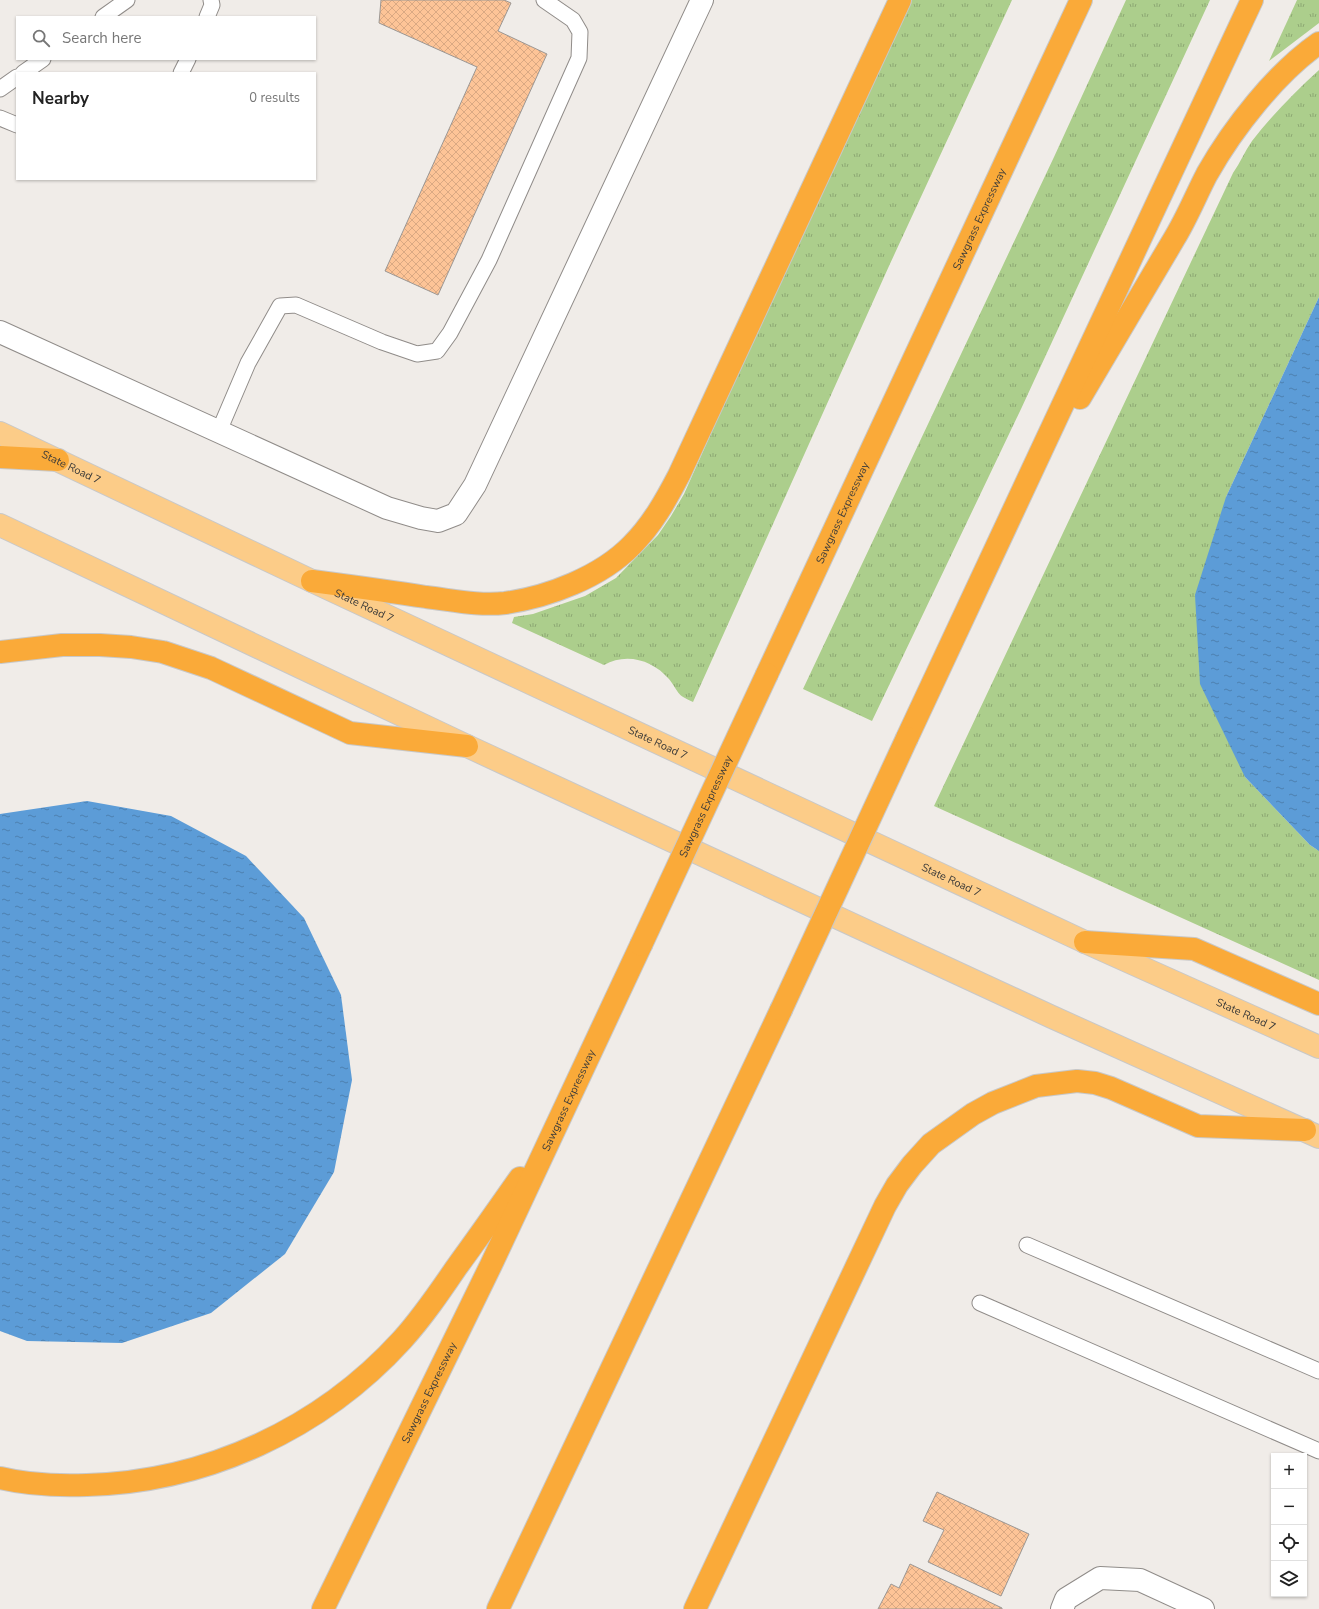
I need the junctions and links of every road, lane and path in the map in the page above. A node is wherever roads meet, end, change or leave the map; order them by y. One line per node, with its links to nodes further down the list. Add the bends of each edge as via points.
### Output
1 (127, 0): 8 (lane)
2 (212, 0): 9 (lane)
3 (544, 0): 20 (lane, via 573,20 580,32 579,58 489,260 450,333 437,351 417,354 382,342 296,305 280,306 248,363)
4 (702, 0): 20 (street, via 475,485 456,514 438,521 388,508)
5 (900, 0): 26 (highway, via 679,475 657,515 632,546 596,572 575,583 555,591 504,603 462,602)
6 (1081, 0): 32 (highway, Sawgrass Expressway, bridge)
7 (1252, 0): 24 (highway)
8 (104, 16)
9 (207, 16)
10 (1319, 43): 24 (highway, via 1290,67 1243,119 1224,146 1176,237)
11 (42, 60): 13 (lane)
12 (188, 60): 14 (lane)
13 (24, 72)
14 (182, 72)
15 (16, 78): 16 (lane)
16 (0, 89)
17 (0, 118): 18 (lane)
18 (16, 125)
19 (0, 332): 20 (street)
20 (219, 431)
21 (0, 433): 23 (main road, State Road 7)
22 (0, 457): 23 (highway)
23 (58, 460): 26 (main road, State Road 7)
24 (1015, 508): 40 (highway, bridge)
25 (0, 525): 28 (main road)
26 (312, 581): 29 (main road, State Road 7)
27 (0, 652): 28 (highway, via 62,645 131,647 163,652 211,668 350,733)
28 (467, 746): 33 (main road, via 1052,1017)
29 (1085, 942): 30 (highway, via 1194,949); 31 (main road, State Road 7)
30 (1319, 1004)
31 (1319, 1047)
32 (554, 1130): 38 (highway, via 441,1290 402,1340 351,1388 298,1424 255,1447 172,1475 102,1485 63,1486); 39 (highway, Sawgrass Expressway)
33 (1312, 1134): 41 (highway, via 1198,1126 1111,1088 1077,1081 1036,1086 993,1103 931,1144 897,1185 885,1206)
34 (1026, 1245): 36 (lane)
35 (980, 1303): 37 (lane)
36 (1319, 1371)
37 (1319, 1451)
38 (0, 1478)
39 (323, 1609)
40 (498, 1609)
41 (695, 1609)
42 (1062, 1609): 43 (street, via 1066,1599 1100,1578 1140,1580)
43 (1203, 1609)

